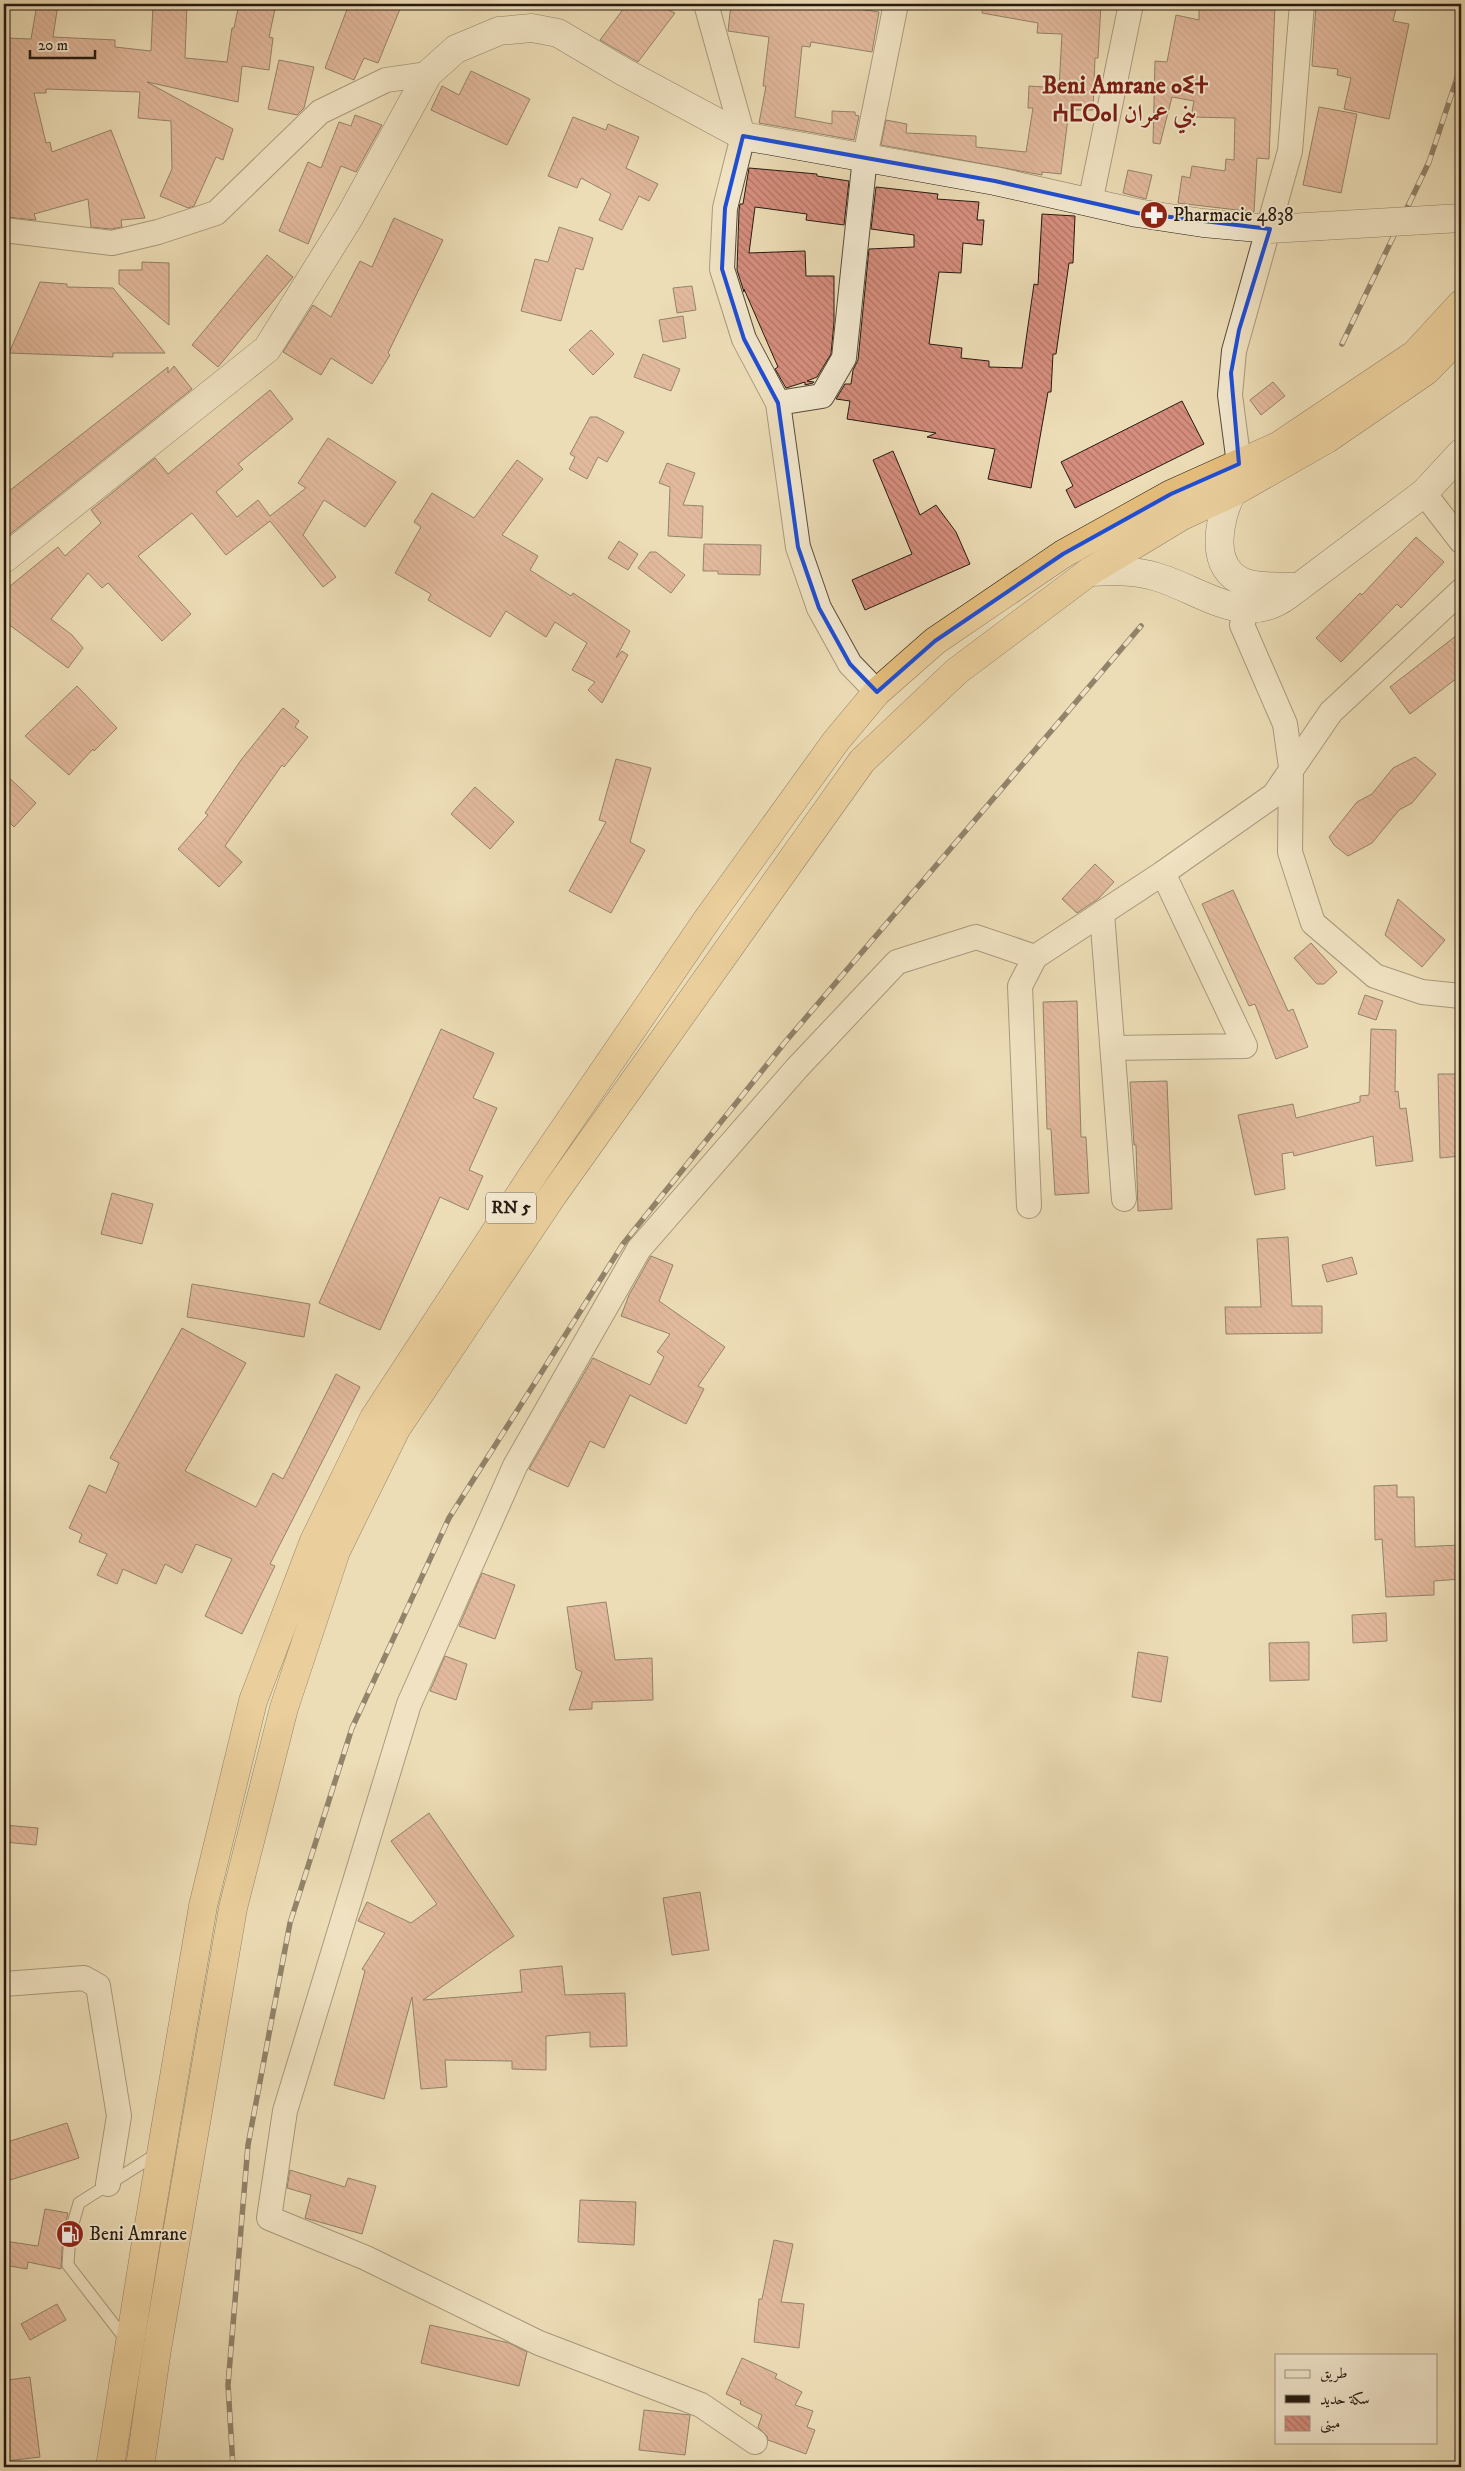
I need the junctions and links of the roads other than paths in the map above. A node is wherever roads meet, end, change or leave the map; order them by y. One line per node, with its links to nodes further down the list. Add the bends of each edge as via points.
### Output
1 (706, 4): 6 (street)
2 (896, 4): 7 (street)
3 (1131, 4): 8 (street)
4 (1302, 4): 10 (street, via 1290,151)
5 (428, 74): 6 (main road, via 456,50 499,31 532,28 558,33); 11 (street, via 386,80 320,112 216,213 158,232 112,242); 20 (main road, via 350,216 267,349)
6 (743, 136): 7 (main road); 14 (street, via 725,208 722,269 744,339)
7 (865, 157): 8 (main road, via 995,181); 14 (street, via 844,358 822,396)
8 (1090, 203): 10 (main road, via 1203,223)
9 (1461, 218): 10 (main road, bridge)
10 (1270, 229): 16 (street, via 1239,330 1232,366 1230,395)
11 (4, 230)
12 (1461, 304): 16 (highway, RN 5, via 1415,354 1278,446)
13 (1461, 335): 17 (highway, RN 5, via 1426,371 1403,387 1327,439)
14 (778, 403): 24 (street, via 798,548 820,608 850,664)
15 (1461, 452): 18 (main road)
16 (1239, 464): 24 (highway, RN 5, via 1171,494 1063,554 935,642)
17 (1232, 493): 21 (highway, RN 5, via 1182,516); 23 (main road, via 1219,525 1219,543 1226,567)
18 (1424, 493): 19 (street); 23 (main road, via 1299,587)
19 (1461, 542)
20 (4, 559)
21 (1088, 572): 23 (main road, via 1126,570 1158,577 1208,599); 39 (highway, RN 5, via 957,671 862,761 553,1195 396,1429 336,1551 284,1708 233,1908 157,2349)
22 (1461, 592): 25 (street, via 1331,712)
23 (1251, 597): 25 (street, via 1242,625 1285,724)
24 (877, 692): 34 (highway, RN 5, via 836,740 709,917 532,1176 374,1418 314,1541 253,1701 203,1906)
25 (1292, 767): 26 (street, via 1274,795); 29 (street, via 1290,852 1313,923 1375,976 1422,992)
26 (1163, 872): 27 (street); 30 (street, via 1245,1046)
27 (1102, 913): 28 (street); 30 (street)
28 (1035, 957): 32 (street, via 1020,986); 37 (street, via 976,937 898,962 797,1068 638,1249 514,1466 409,1704 285,2112 269,2218 366,2258 539,2343 701,2405)
29 (1461, 996)
30 (1112, 1048): 31 (street)
31 (1124, 1199)
32 (1029, 1206)
33 (4, 1984): 35 (street, via 84,1978 98,1986 119,2116)
34 (161, 2150): 35 (lane); 36 (highway, RN 5)
35 (108, 2184): 36 (lane, via 79,2203 70,2234 68,2265)
36 (130, 2344): 38 (highway, RN 5)
37 (755, 2442)
38 (110, 2467)
39 (140, 2467)

